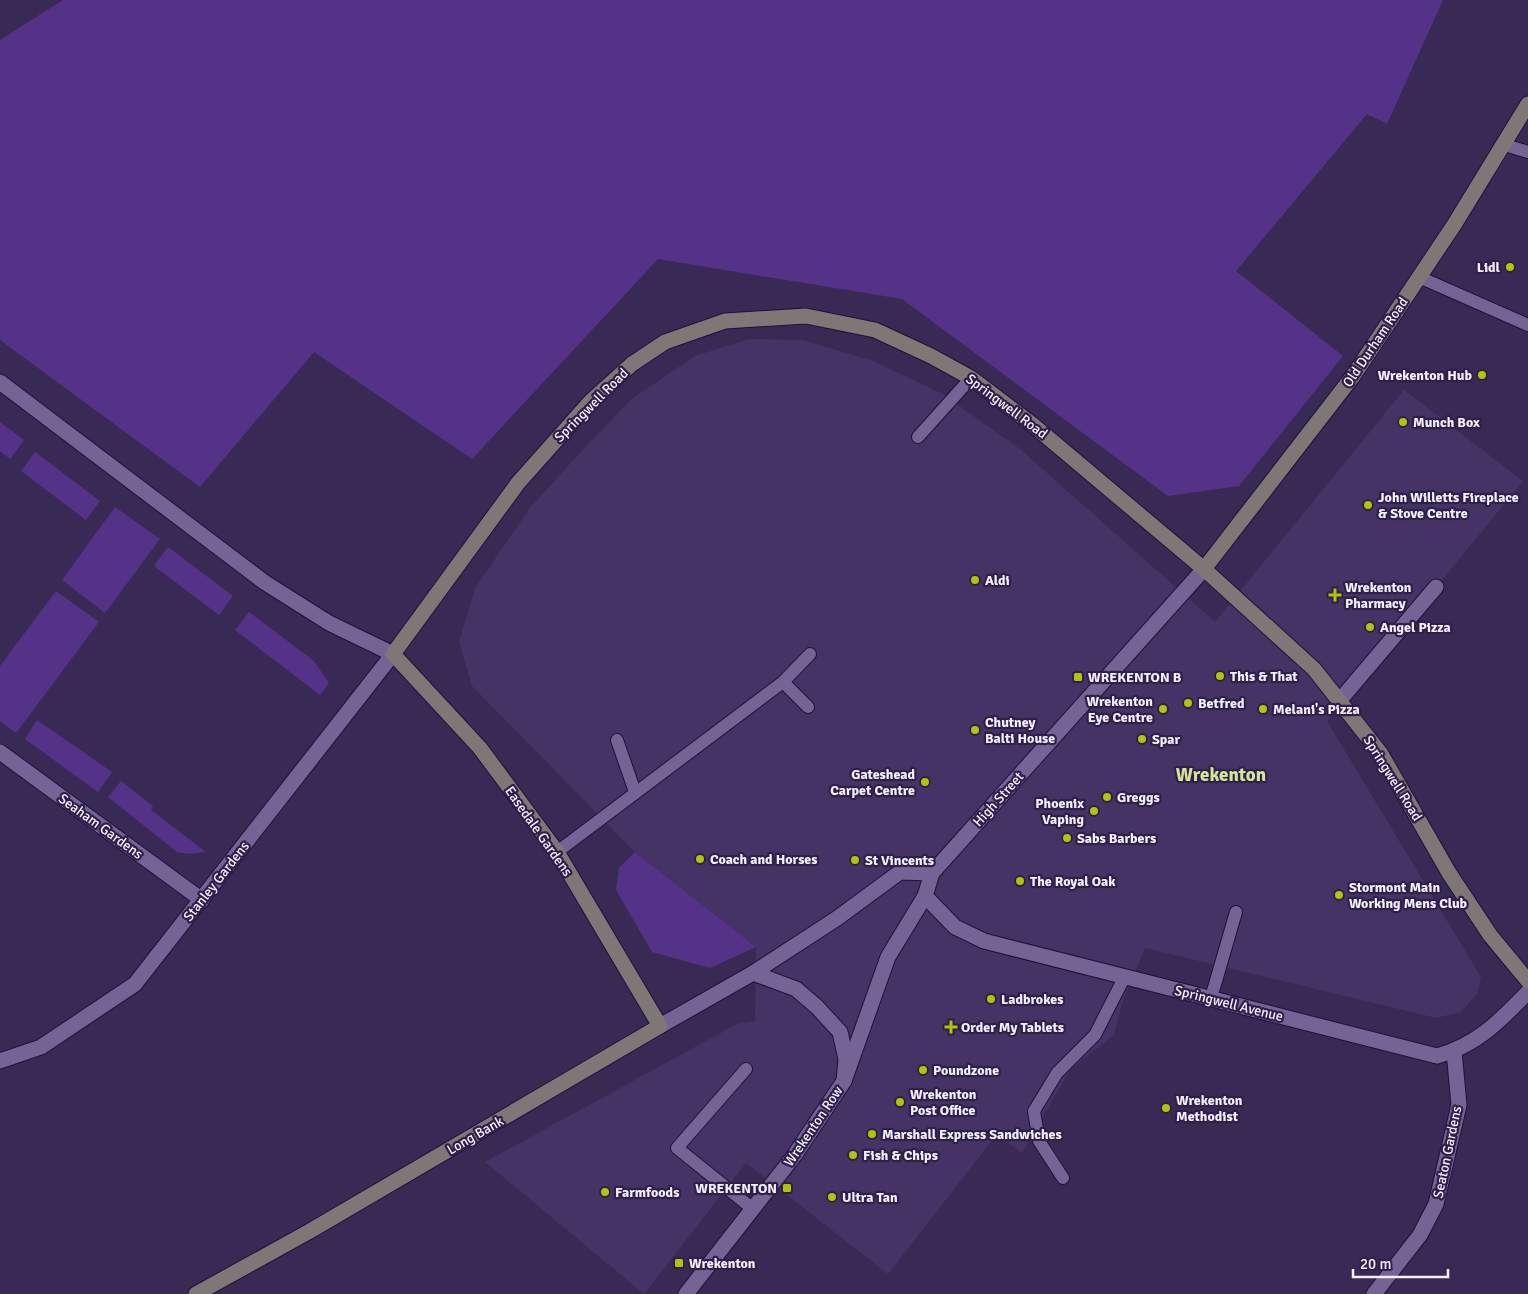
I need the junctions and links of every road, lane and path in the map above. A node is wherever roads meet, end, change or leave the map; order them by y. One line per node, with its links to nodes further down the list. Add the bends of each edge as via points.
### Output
1 (1528, 104): 2 (main road, Old Durham Road)
2 (1505, 145): 3 (lane); 4 (main road, Old Durham Road)
3 (1528, 152)
4 (1419, 277): 5 (lane); 9 (main road, Old Durham Road, via 1353,376)
5 (1528, 325)
6 (972, 378): 8 (lane); 9 (main road, Springwell Road); 11 (main road, Springwell Road, via 875,330 806,316 725,321 665,342 632,364 591,401 518,483)
7 (0, 382): 11 (street, via 264,582 329,623)
8 (918, 437)
9 (1204, 569): 14 (main road, Springwell Road, via 1314,669); 20 (street, High Street)
10 (1436, 587): 14 (street)
11 (393, 654): 19 (main road, Easedale Gardens, via 480,748); 22 (street, Stanley Gardens)
12 (810, 654): 13 (lane)
13 (783, 682): 15 (lane); 18 (lane)
14 (1340, 700): 26 (main road, Springwell Road, via 1381,754 1449,872 1490,935)
15 (808, 707)
16 (617, 740): 18 (lane)
17 (0, 752): 22 (street, Seaham Gardens)
18 (635, 792): 19 (lane)
19 (557, 852): 29 (main road, Easedale Gardens)
20 (932, 873): 21 (street); 24 (street, via 900,872)
21 (925, 896): 25 (street, Springwell Avenue, via 955,927 984,941); 33 (street, via 888,957)
22 (202, 900): 31 (street, Stanley Gardens, via 135,984 40,1047)
23 (1236, 912): 28 (lane)
24 (753, 973): 29 (street, Long Bank); 33 (street, Wrekenton Row, via 796,989 840,1032 846,1059)
25 (1125, 976): 28 (street, Springwell Avenue); 34 (lane, via 1095,1035 1057,1073 1034,1111 1039,1142)
26 (1528, 981)
27 (1528, 992): 30 (street, Springwell Avenue, via 1498,1022 1468,1045)
28 (1210, 998): 30 (street, Springwell Avenue, via 1438,1056)
29 (660, 1026): 36 (main road, Long Bank)
30 (1454, 1051): 38 (street, Seaton Gardens, via 1459,1105 1436,1204 1420,1235)
31 (0, 1062)
32 (746, 1069): 35 (lane, via 677,1148)
33 (844, 1080): 35 (street, Wrekenton Row, via 794,1156)
34 (1063, 1178)
35 (753, 1209): 37 (street, Wrekenton Row)
36 (196, 1294)
37 (686, 1294)
38 (1374, 1294)

